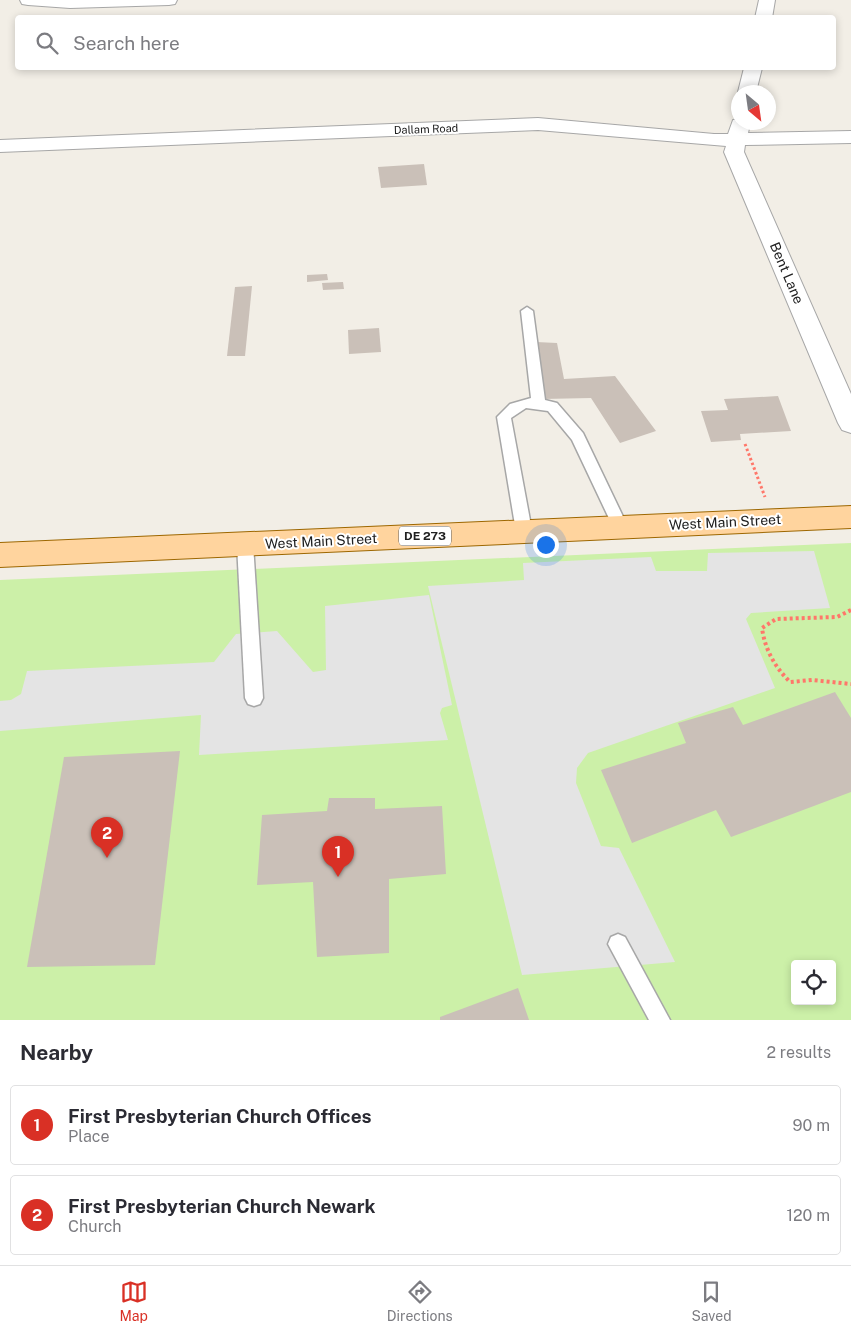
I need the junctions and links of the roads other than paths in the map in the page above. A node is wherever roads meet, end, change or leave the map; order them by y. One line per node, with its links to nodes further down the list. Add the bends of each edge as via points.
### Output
1 (28, 0): 2 (street, via 70,4)
2 (169, 0)
3 (767, 0): 4 (street)
4 (764, 15)
5 (752, 70): 6 (street)
6 (749, 85)
7 (739, 131): 8 (street, Dallam Road); 9 (street, Dallam Road, via 714,140 538,124); 12 (street, Bent Lane, via 734,152)
8 (851, 136)
9 (0, 146)
10 (527, 311): 11 (lane)
11 (540, 404): 14 (lane, via 552,407 578,437); 15 (lane, via 522,403 504,417)
12 (851, 423)
13 (851, 517): 14 (main road, West Main Street / DE 273)
14 (620, 527): 15 (main road, West Main Street / DE 273)
15 (524, 531): 16 (main road, West Main Street / DE 273)
16 (245, 544): 17 (main road, West Main Street / DE 273); 18 (lane)
17 (0, 555)
18 (254, 698)
19 (618, 944): 20 (lane)
20 (660, 1020)

